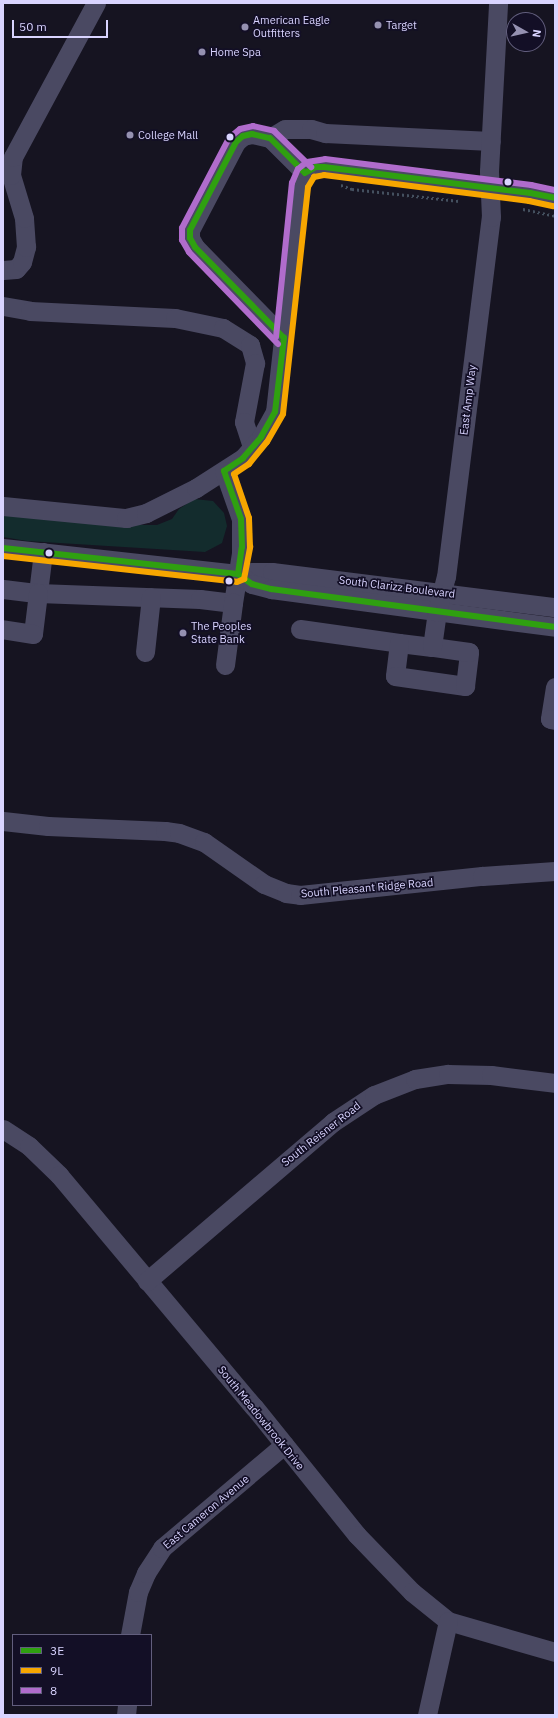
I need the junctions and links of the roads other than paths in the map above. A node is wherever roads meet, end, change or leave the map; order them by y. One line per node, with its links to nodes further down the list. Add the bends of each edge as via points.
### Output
1 (96, 3): 8 (street, via 13,157 11,174 24,218 26,247 22,262 16,269)
2 (498, 3): 4 (street, East Amp Way)
3 (270, 138): 4 (street, via 285,129 310,129 325,133); 5 (street); 10 (street, via 252,134 243,136 236,142 190,230 190,238 195,247)
4 (491, 141): 6 (street, East Amp Way)
5 (311, 170): 6 (street); 10 (street, via 300,185)
6 (490, 188): 7 (street); 19 (street, East Amp Way, via 491,217)
7 (555, 198)
8 (3, 270)
9 (3, 306): 11 (street, via 30,311 175,318 223,328 250,344 255,363 244,422)
10 (284, 338): 11 (street, via 275,412 261,437)
11 (252, 447): 12 (street, via 243,458)
12 (224, 471): 13 (street, via 153,510 126,518); 16 (street, via 241,519 242,547)
13 (3, 506)
14 (3, 548): 15 (street, South Clarizz Boulevard)
15 (43, 552): 16 (street, South Clarizz Boulevard); 18 (street)
16 (238, 574): 19 (street, South Clarizz Boulevard, via 272,572); 21 (street); 23 (street, South Clarizz Boulevard, via 252,584 271,589)
17 (3, 589): 18 (street)
18 (38, 593): 20 (street); 26 (street, via 32,634)
19 (442, 593): 22 (street, South Clarizz Boulevard); 23 (street, East Amp Way)
20 (151, 597): 21 (street); 29 (street)
21 (233, 603): 30 (street)
22 (555, 607)
23 (437, 612): 24 (street, South Clarizz Boulevard); 28 (street, East Amp Way)
24 (555, 628)
25 (300, 629): 27 (street)
26 (3, 630)
27 (399, 643): 28 (street); 28 (street, via 395,676 465,686 469,652)
28 (432, 647)
29 (144, 652)
30 (225, 665)
31 (555, 687): 32 (street)
32 (553, 720)
33 (3, 822): 34 (street, South Pleasant Ridge Road, via 165,831 179,834 204,842 264,884 286,893 300,895)
34 (555, 871)
35 (555, 1082): 37 (street, South Reisner Road, via 491,1075 448,1074 415,1079 374,1095 333,1122)
36 (3, 1129): 37 (street, South Meadowbrook Drive, via 29,1146 59,1175)
37 (147, 1281): 38 (street, South Meadowbrook Drive)
38 (284, 1445): 39 (street, South Meadowbrook Drive, via 357,1535 412,1592); 40 (street, East Cameron Avenue, via 162,1548 138,1592)
39 (448, 1622): 41 (street, South Meadowbrook Drive); 42 (street)
40 (130, 1634)
41 (555, 1652)
42 (427, 1715)

